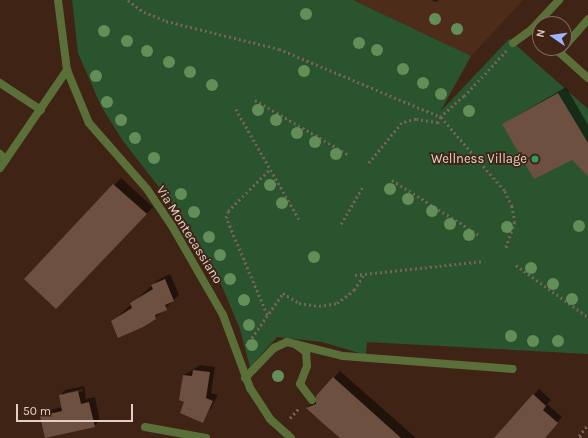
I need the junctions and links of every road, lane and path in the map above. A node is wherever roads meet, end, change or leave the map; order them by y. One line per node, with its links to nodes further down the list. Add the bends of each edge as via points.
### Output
1 (58, 0): 10 (street, Via Montecassiano)
2 (128, 0): 16 (path, via 144,12 166,21 294,55)
3 (559, 0): 4 (street)
4 (544, 16)
5 (588, 19): 7 (street)
6 (532, 29): 8 (street)
7 (572, 36)
8 (513, 43): 16 (path, via 464,96)
9 (567, 56): 11 (street)
10 (67, 70): 15 (street); 37 (street, Via Montecassiano, via 89,123 147,189 201,274 223,315)
11 (588, 78)
12 (0, 83): 15 (street)
13 (255, 100): 17 (path)
14 (236, 109): 21 (path)
15 (41, 110): 18 (street)
16 (440, 117): 19 (path, via 438,123 405,120); 27 (path, via 505,191 512,206 515,222)
17 (349, 155)
18 (3, 157): 20 (street)
19 (369, 163)
20 (0, 168)
21 (270, 169): 24 (path); 32 (path, via 228,211 226,218)
22 (392, 180): 26 (path)
23 (363, 186): 25 (path)
24 (299, 219)
25 (341, 224)
26 (480, 236)
27 (506, 248)
28 (484, 261): 30 (path)
29 (516, 265): 33 (path)
30 (364, 274): 31 (path); 32 (path, via 354,290 337,303 319,306 299,303 283,293)
31 (355, 275)
32 (267, 315): 35 (path)
33 (588, 317)
34 (295, 343): 36 (street, via 355,357); 37 (street, via 287,342 274,348); 38 (street, via 306,352 307,366 300,384)
35 (242, 352)
36 (513, 369)
37 (245, 378): 44 (street, Via Montecassiano, via 270,420)
38 (312, 400)
39 (299, 408): 40 (path)
40 (290, 418)
41 (588, 425): 45 (path, via 579,436)
42 (145, 427): 43 (street)
43 (206, 438)
44 (291, 438)
45 (581, 438)

